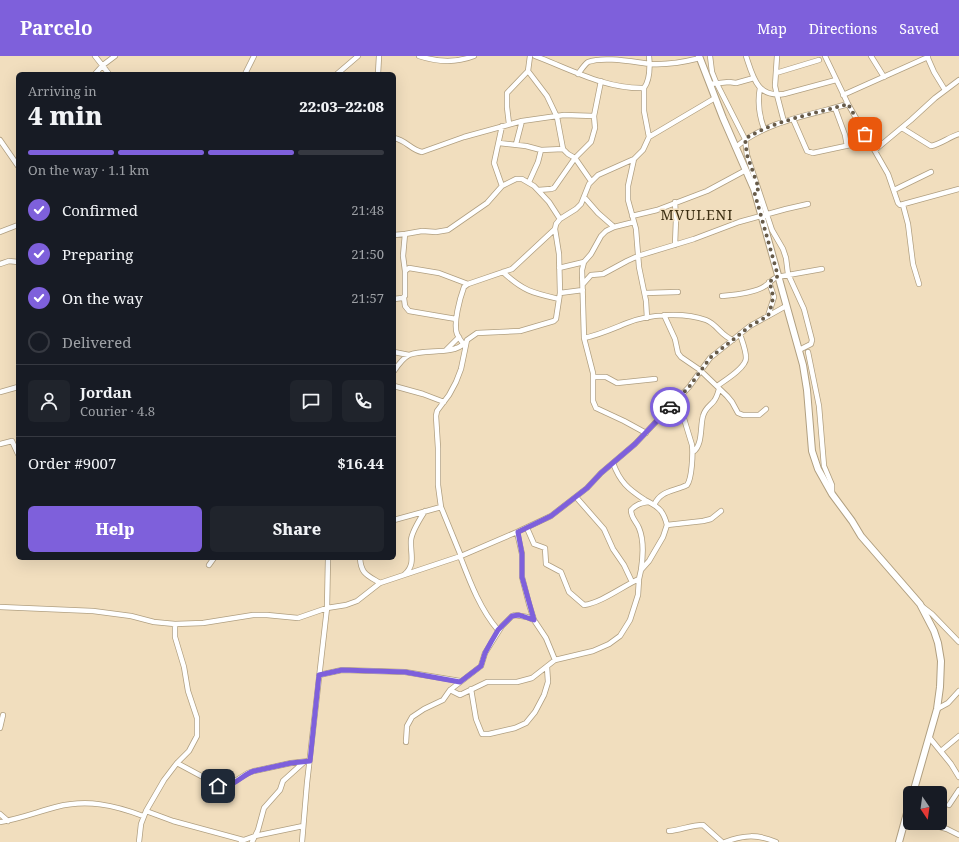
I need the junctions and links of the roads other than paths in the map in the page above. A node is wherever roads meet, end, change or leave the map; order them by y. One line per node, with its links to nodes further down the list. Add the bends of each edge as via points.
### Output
1 (95, 56): 21 (street)
2 (115, 56): 21 (street)
3 (254, 56): 25 (street)
4 (358, 56): 26 (street)
5 (379, 56): 27 (street)
6 (419, 56): 7 (street, via 445,62)
7 (474, 56)
8 (530, 56): 22 (street)
9 (535, 56): 29 (street)
10 (614, 56): 20 (street); 29 (street, via 589,61)
11 (649, 56): 20 (street)
12 (710, 56): 36 (street)
13 (746, 56): 31 (street)
14 (777, 56): 28 (street)
15 (825, 56): 32 (street)
16 (871, 56): 30 (street)
17 (927, 56): 30 (street); 39 (street)
18 (699, 57): 20 (street, via 676,63); 35 (main road)
19 (819, 60): 28 (street)
20 (650, 64): 37 (street)
21 (103, 66): 23 (street); 24 (street)
22 (528, 71): 46 (street, via 547,96); 50 (street, via 507,93)
23 (97, 72)
24 (108, 72)
25 (246, 72)
26 (339, 72)
27 (378, 72)
28 (776, 73): 40 (street)
29 (578, 74): 34 (street)
30 (884, 77): 41 (street)
31 (754, 78): 36 (street, via 736,83); 38 (street)
32 (836, 80): 40 (street); 41 (street)
33 (959, 80): 39 (street)
34 (601, 81): 37 (street); 45 (street)
35 (710, 84): 36 (street); 42 (main road)
36 (717, 84): 57 (street)
37 (644, 88): 55 (street, via 644,111)
38 (760, 88): 40 (street); 53 (street, via 758,110)
39 (945, 90): 52 (street)
40 (777, 95): 49 (street)
41 (843, 95): 43 (street)
42 (715, 98): 55 (street); 63 (main road)
43 (848, 104): 44 (street); 59 (street)
44 (835, 108): 47 (street); 62 (street)
45 (594, 116): 46 (street); 67 (street, via 595,128 591,142)
46 (557, 117): 48 (street); 64 (street)
47 (793, 120): 49 (street); 62 (street, via 807,151 813,153)
48 (522, 121): 50 (street); 61 (street)
49 (784, 122): 53 (street)
50 (509, 124): 51 (street)
51 (502, 126): 56 (street, via 422,152); 60 (street)
52 (902, 128): 54 (street, via 931,146); 66 (street)
53 (764, 129): 57 (street)
54 (959, 134)
55 (649, 137): 69 (street, via 643,150)
56 (396, 139)
57 (745, 139): 63 (street); 77 (street)
58 (0, 140): 68 (street)
59 (869, 141): 62 (street); 66 (street)
60 (499, 143): 61 (street); 74 (street, via 494,163)
61 (516, 144): 65 (street)
62 (847, 146)
63 (736, 147): 70 (main road)
64 (563, 149): 65 (street); 67 (street)
65 (541, 150): 73 (street)
66 (875, 150): 78 (street)
67 (575, 158): 72 (street); 76 (street, via 554,188)
68 (16, 159)
69 (634, 159): 72 (street, via 598,175); 84 (street, via 628,186)
70 (746, 170): 77 (main road); 80 (street, via 707,191)
71 (931, 172): 78 (street)
72 (591, 181): 79 (street)
73 (529, 182): 74 (street, via 522,179); 76 (street)
74 (502, 186): 91 (street, via 487,204 448,230 422,230)
75 (959, 189): 82 (street)
76 (538, 190): 85 (street)
77 (756, 190): 83 (main road)
78 (894, 190): 82 (street, via 898,203)
79 (584, 197): 85 (street, via 576,209); 88 (street)
80 (675, 202): 84 (street, via 657,210); 93 (street)
81 (808, 204): 83 (street)
82 (903, 206): 109 (street)
83 (764, 215): 93 (street); 104 (street, via 783,249); 105 (main road)
84 (632, 216): 86 (street)
85 (560, 219): 89 (street)
86 (634, 222): 88 (street); 94 (street)
87 (16, 226): 90 (street)
88 (614, 227): 96 (street, via 601,236)
89 (555, 229): 100 (street); 103 (street, via 520,263)
90 (0, 232)
91 (405, 234): 92 (street); 99 (street, via 403,256)
92 (396, 235)
93 (675, 245): 94 (street)
94 (638, 256): 108 (street, via 603,274 590,275); 113 (street)
95 (16, 262): 97 (street)
96 (584, 262): 98 (street); 102 (street)
97 (0, 264)
98 (574, 265): 100 (street); 102 (street)
99 (406, 268): 107 (street, via 439,273); 115 (street)
100 (559, 268): 112 (street)
101 (822, 269): 104 (street)
102 (582, 270): 108 (street)
103 (503, 272): 107 (street); 117 (street, via 526,290)
104 (788, 274): 105 (street); 128 (street, via 804,309)
105 (778, 276): 106 (street); 118 (main road)
106 (769, 282): 114 (street, via 758,290); 120 (street, via 774,297)
107 (468, 284): 122 (street, via 462,292)
108 (583, 284): 110 (street)
109 (919, 284)
110 (583, 290): 112 (street); 125 (street)
111 (678, 292): 113 (street)
112 (560, 293): 117 (street)
113 (645, 293): 121 (street)
114 (722, 296)
115 (404, 298): 116 (street); 122 (street, via 409,311)
116 (396, 299)
117 (559, 299): 126 (street, via 554,321 520,331 478,333)
118 (786, 306): 120 (street); 130 (main road)
119 (664, 315): 121 (street); 127 (street, via 679,314 707,320 723,336); 136 (street, via 675,339 678,353)
120 (768, 316): 123 (street)
121 (647, 318): 125 (street)
122 (456, 319): 124 (street, via 456,333)
123 (740, 334): 127 (street); 140 (street, via 745,362)
124 (459, 337): 129 (street); 131 (street)
125 (584, 338): 137 (street)
126 (467, 340): 129 (street); 144 (street, via 461,369)
127 (733, 340): 136 (street, via 710,358)
128 (811, 344): 130 (street); 133 (street)
129 (464, 345): 131 (street)
130 (802, 349): 133 (street); 151 (main road, via 812,451 818,469)
131 (446, 350): 134 (street)
132 (396, 352): 134 (street)
133 (808, 352): 151 (street, via 819,406 824,466 832,485)
134 (409, 355): 135 (street)
135 (396, 369)
136 (700, 370): 140 (street); 143 (street)
137 (593, 377): 138 (street, via 606,377 617,383); 146 (street, via 593,401 596,408)
138 (655, 379)
139 (396, 387): 144 (street)
140 (718, 387): 145 (street, via 740,415 759,414); 149 (street, via 714,400 703,414 697,447)
141 (16, 388): 142 (street)
142 (0, 392)
143 (678, 399): 146 (street); 149 (street)
144 (444, 402): 155 (street, via 436,416)
145 (766, 409)
146 (646, 433): 150 (street)
147 (0, 444): 148 (street, via 12,441)
148 (16, 450)
149 (693, 452): 154 (street, via 689,482 683,487 663,494)
150 (613, 463): 152 (street); 153 (street, via 622,482)
151 (832, 494): 172 (main road, via 861,536)
152 (576, 497): 160 (street, via 551,516); 170 (street, via 604,529)
153 (648, 502): 154 (street); 167 (street, via 636,505 631,510 642,537)
154 (654, 505): 159 (street, via 661,511)
155 (441, 507): 156 (street); 162 (street)
156 (425, 511): 158 (street); 168 (street, via 411,539 410,568)
157 (721, 511): 159 (street, via 711,519)
158 (396, 519)
159 (667, 525): 167 (street, via 649,561)
160 (527, 528): 161 (street); 170 (street, via 534,544 545,548 546,564 561,572 569,592 584,605 611,595)
161 (518, 532): 162 (street); 175 (street, via 522,554 522,577)
162 (460, 556): 168 (street); 177 (street, via 475,594)
163 (213, 560): 166 (street)
164 (328, 560): 174 (street)
165 (360, 560): 171 (street, via 361,570)
166 (209, 565)
167 (641, 570): 169 (street)
168 (402, 576): 171 (street)
169 (639, 579): 170 (street); 179 (street, via 638,595 630,620 620,636 609,644 577,656)
170 (632, 582)
171 (380, 583): 174 (street, via 357,601)
172 (920, 604): 178 (street); 186 (main road, via 934,631 941,661)
173 (0, 607): 176 (street, via 93,611)
174 (327, 608): 176 (street, via 298,618 254,615 203,623); 181 (street)
175 (534, 620): 177 (street, via 515,615); 179 (street, via 546,638)
176 (175, 624): 194 (street, via 175,637 198,724 195,740 189,751)
177 (498, 630): 182 (street, via 481,666)
178 (959, 642)
179 (555, 660): 180 (street)
180 (547, 667): 183 (street, via 526,681 487,682); 183 (street, via 548,682 535,712 526,723 514,728 482,734)
181 (319, 675): 182 (street, via 342,670 405,672); 193 (street)
182 (460, 682): 184 (street)
183 (471, 689): 184 (street, via 460,695)
184 (450, 690): 191 (street, via 443,700 412,717 407,726)
185 (959, 691): 186 (street, via 948,703)
186 (937, 709): 190 (main road)
187 (3, 715): 188 (street)
188 (0, 728)
189 (959, 736): 192 (street)
190 (929, 737): 192 (street); 196 (main road)
191 (406, 742)
192 (941, 752): 195 (street)
193 (307, 761): 194 (street, via 248,773 226,786 218,786); 204 (street); 209 (street, via 284,781 280,790 264,808)
194 (177, 763): 199 (street)
195 (959, 777)
196 (914, 786)
197 (959, 790): 198 (street)
198 (949, 805)
199 (146, 811): 201 (street); 210 (street)
200 (0, 814): 202 (street)
201 (143, 816): 202 (street, via 120,807 81,804 56,807); 211 (street)
202 (8, 821): 203 (street)
203 (0, 822)
204 (303, 826): 209 (street); 213 (street)
205 (947, 829): 208 (street)
206 (903, 830): 217 (main road)
207 (669, 831): 214 (street, via 703,825)
208 (959, 835)
209 (255, 836): 210 (street); 212 (street)
210 (241, 841)
211 (139, 842)
212 (252, 842)
213 (302, 842)
214 (722, 842)
215 (725, 842): 216 (street, via 744,836 754,836)
216 (776, 842)
217 (899, 842)

